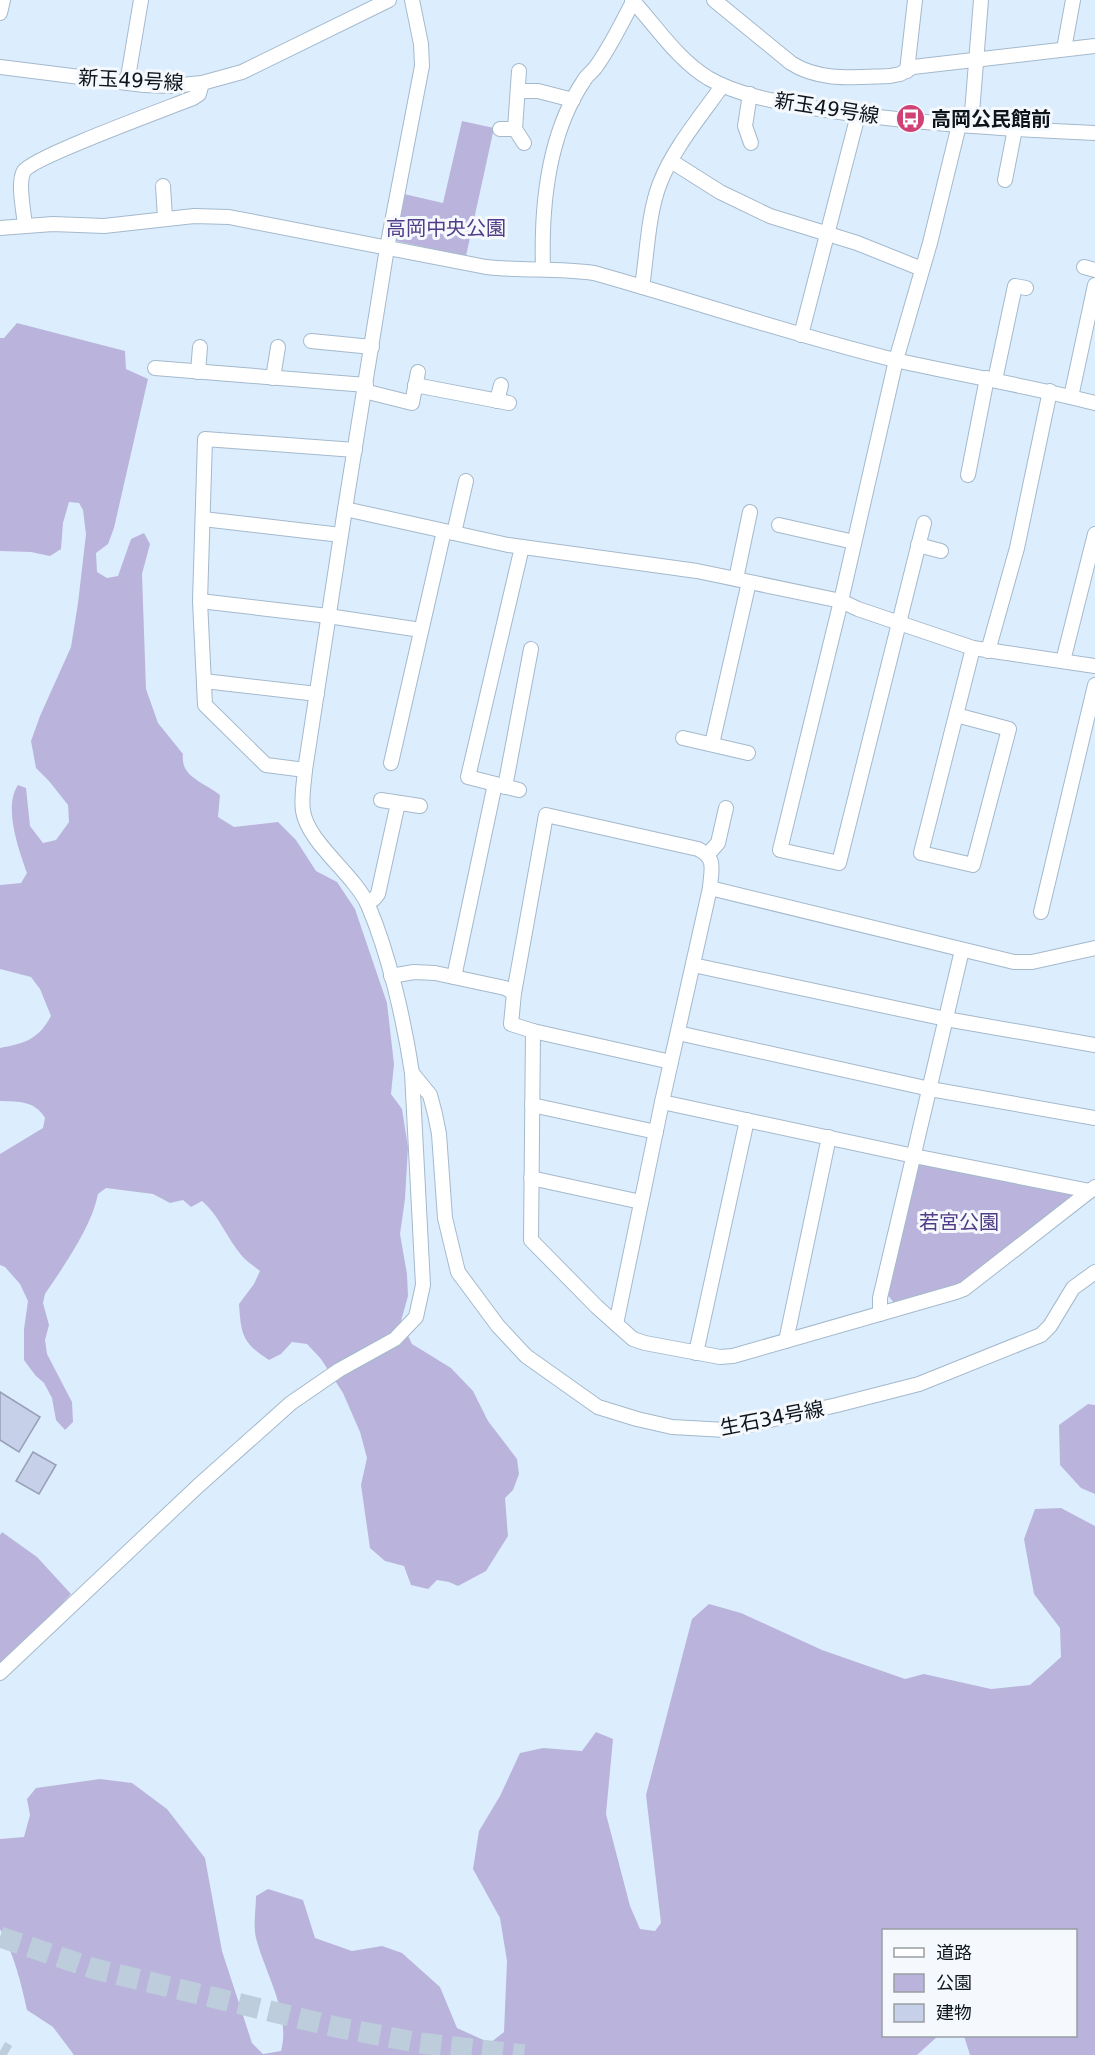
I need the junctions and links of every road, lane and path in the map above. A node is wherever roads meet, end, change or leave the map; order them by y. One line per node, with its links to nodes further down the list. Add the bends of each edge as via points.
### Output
1 (3, 0): 10 (street)
2 (141, 0): 17 (street)
3 (389, 0): 18 (street, 新玉49号線, via 242,72)
4 (412, 0): 38 (street, via 422,44 422,66)
5 (633, 0): 19 (street, 新玉49号線, via 688,63); 22 (street)
6 (915, 0): 16 (street)
7 (981, 0): 13 (street)
8 (1073, 0): 12 (street)
9 (722, 3): 16 (street, via 799,69 839,78 890,76)
10 (0, 13)
11 (1095, 45): 12 (street)
12 (1064, 49): 13 (street)
13 (976, 58): 16 (street); 24 (street)
14 (0, 67): 17 (street, 新玉49号線)
15 (519, 71): 20 (street)
16 (906, 71)
17 (128, 83): 18 (street, 新玉49号線)
18 (202, 83): 35 (street, via 199,94 193,98 48,156 25,170 21,185)
19 (722, 86): 21 (street, 新玉49号線); 31 (street)
20 (518, 91): 22 (street, via 538,91); 26 (street)
21 (750, 94): 23 (street, 新玉49号線); 30 (street, via 745,126)
22 (573, 100): 39 (street, via 550,158)
23 (858, 115): 24 (street, 新玉49号線); 37 (street)
24 (965, 125): 27 (street, 新玉49号線); 40 (street)
25 (500, 129): 26 (street)
26 (515, 129): 29 (street)
27 (1015, 129): 28 (street, 新玉49号線); 32 (street)
28 (1095, 133)
29 (524, 143)
30 (751, 143)
31 (671, 161): 37 (street, via 742,204); 42 (street, via 654,203)
32 (1005, 180)
33 (163, 186): 34 (street)
34 (165, 218): 35 (street, via 104,226); 38 (street, via 246,219)
35 (25, 226): 36 (street)
36 (0, 228)
37 (826, 235): 40 (street); 44 (street)
38 (387, 248): 39 (street, via 486,267 518,271); 48 (street)
39 (543, 268): 42 (street, via 594,273)
40 (922, 269): 49 (street)
41 (1095, 285): 57 (street)
42 (642, 287): 44 (street)
43 (1026, 288): 53 (street, via 1015,286)
44 (801, 335): 49 (street)
45 (311, 341): 48 (street)
46 (200, 347): 51 (street)
47 (278, 347): 52 (street)
48 (372, 347): 55 (street)
49 (896, 360): 53 (street); 70 (street)
50 (155, 368): 51 (street)
51 (198, 372): 52 (street)
52 (273, 378): 55 (street)
53 (991, 379): 56 (street); 60 (street)
54 (501, 385): 55 (street, via 503,402 417,379 412,403)
55 (365, 388): 59 (street)
56 (1050, 391): 57 (street); 83 (street, via 1017,548)
57 (1071, 397): 58 (street)
58 (1095, 403)
59 (355, 450): 62 (street); 64 (street, via 205,439)
60 (968, 475)
61 (466, 481): 67 (street)
62 (345, 509): 67 (street); 69 (street)
63 (750, 512): 74 (street)
64 (203, 519): 69 (street); 76 (street)
65 (924, 523): 71 (street)
66 (779, 525): 70 (street)
67 (449, 532): 72 (street); 80 (street)
68 (1095, 534): 75 (street)
69 (341, 535): 78 (street)
70 (854, 542): 77 (street)
71 (918, 545): 73 (street); 79 (street)
72 (522, 547): 74 (street); 95 (street, via 468,777)
73 (941, 551)
74 (743, 580): 77 (street); 91 (street)
75 (1089, 582): 84 (street)
76 (200, 601): 78 (street); 86 (street)
77 (841, 601): 79 (street); 79 (street, via 780,850 839,863)
78 (328, 616): 80 (street); 88 (street)
79 (899, 623): 81 (street)
80 (421, 630): 93 (street)
81 (973, 648): 83 (street); 89 (street)
82 (531, 649): 95 (street)
83 (988, 651): 84 (street)
84 (1063, 661): 85 (street)
85 (1095, 666)
86 (204, 681): 88 (street); 94 (street, via 205,705 266,765)
87 (1095, 685): 103 (street)
88 (317, 694): 94 (street)
89 (956, 715): 89 (street, via 921,853 973,866 1009,729)
90 (684, 738): 91 (street)
91 (712, 744): 92 (street)
92 (748, 753)
93 (391, 763)
94 (305, 770): 102 (street, via 303,813 309,829)
95 (506, 787): 108 (street)
96 (381, 800): 97 (street)
97 (398, 802): 98 (street); 102 (street, via 378,894)
98 (420, 806)
99 (726, 808): 100 (street, via 718,843)
100 (708, 854): 101 (street, via 712,860); 109 (street, via 546,815)
101 (710, 888): 105 (street); 106 (street)
102 (367, 903): 107 (street)
103 (1041, 912)
104 (1095, 948): 105 (street, via 1032,962 1014,962)
105 (962, 950): 110 (street)
106 (693, 965): 110 (street); 112 (street)
107 (391, 976): 108 (street, via 414,972); 115 (street)
108 (454, 977): 109 (street)
109 (514, 993): 111 (street, via 512,1024)
110 (946, 1019): 113 (street); 116 (street)
111 (533, 1031): 114 (street); 118 (street)
112 (678, 1033): 114 (street); 116 (street)
113 (1095, 1045)
114 (671, 1062): 117 (street)
115 (412, 1073): 127 (street, 生石34号線, via 430,1095 435,1114 445,1218 458,1272 526,1356 598,1407 637,1419 672,1427 726,1430 919,1384 1041,1335 1073,1288); 132 (street, via 423,1286 416,1317 395,1339 291,1403)
116 (930, 1089): 119 (street); 123 (street)
117 (662, 1102): 120 (street); 121 (street)
118 (532, 1105): 121 (street); 124 (street)
119 (1095, 1118)
120 (747, 1120): 122 (street); 131 (street)
121 (656, 1132): 126 (street)
122 (829, 1137): 123 (street); 130 (street)
123 (914, 1156): 125 (street); 128 (street, via 880,1298)
124 (531, 1178): 126 (street); 129 (street, via 531,1240)
125 (1093, 1189): 128 (street, via 964,1289)
126 (642, 1202): 129 (street)
127 (1095, 1272)
128 (880, 1314): 130 (street)
129 (616, 1324): 131 (street, via 633,1339)
130 (786, 1341): 131 (street, via 733,1356)
131 (696, 1353)
132 (0, 1673)

